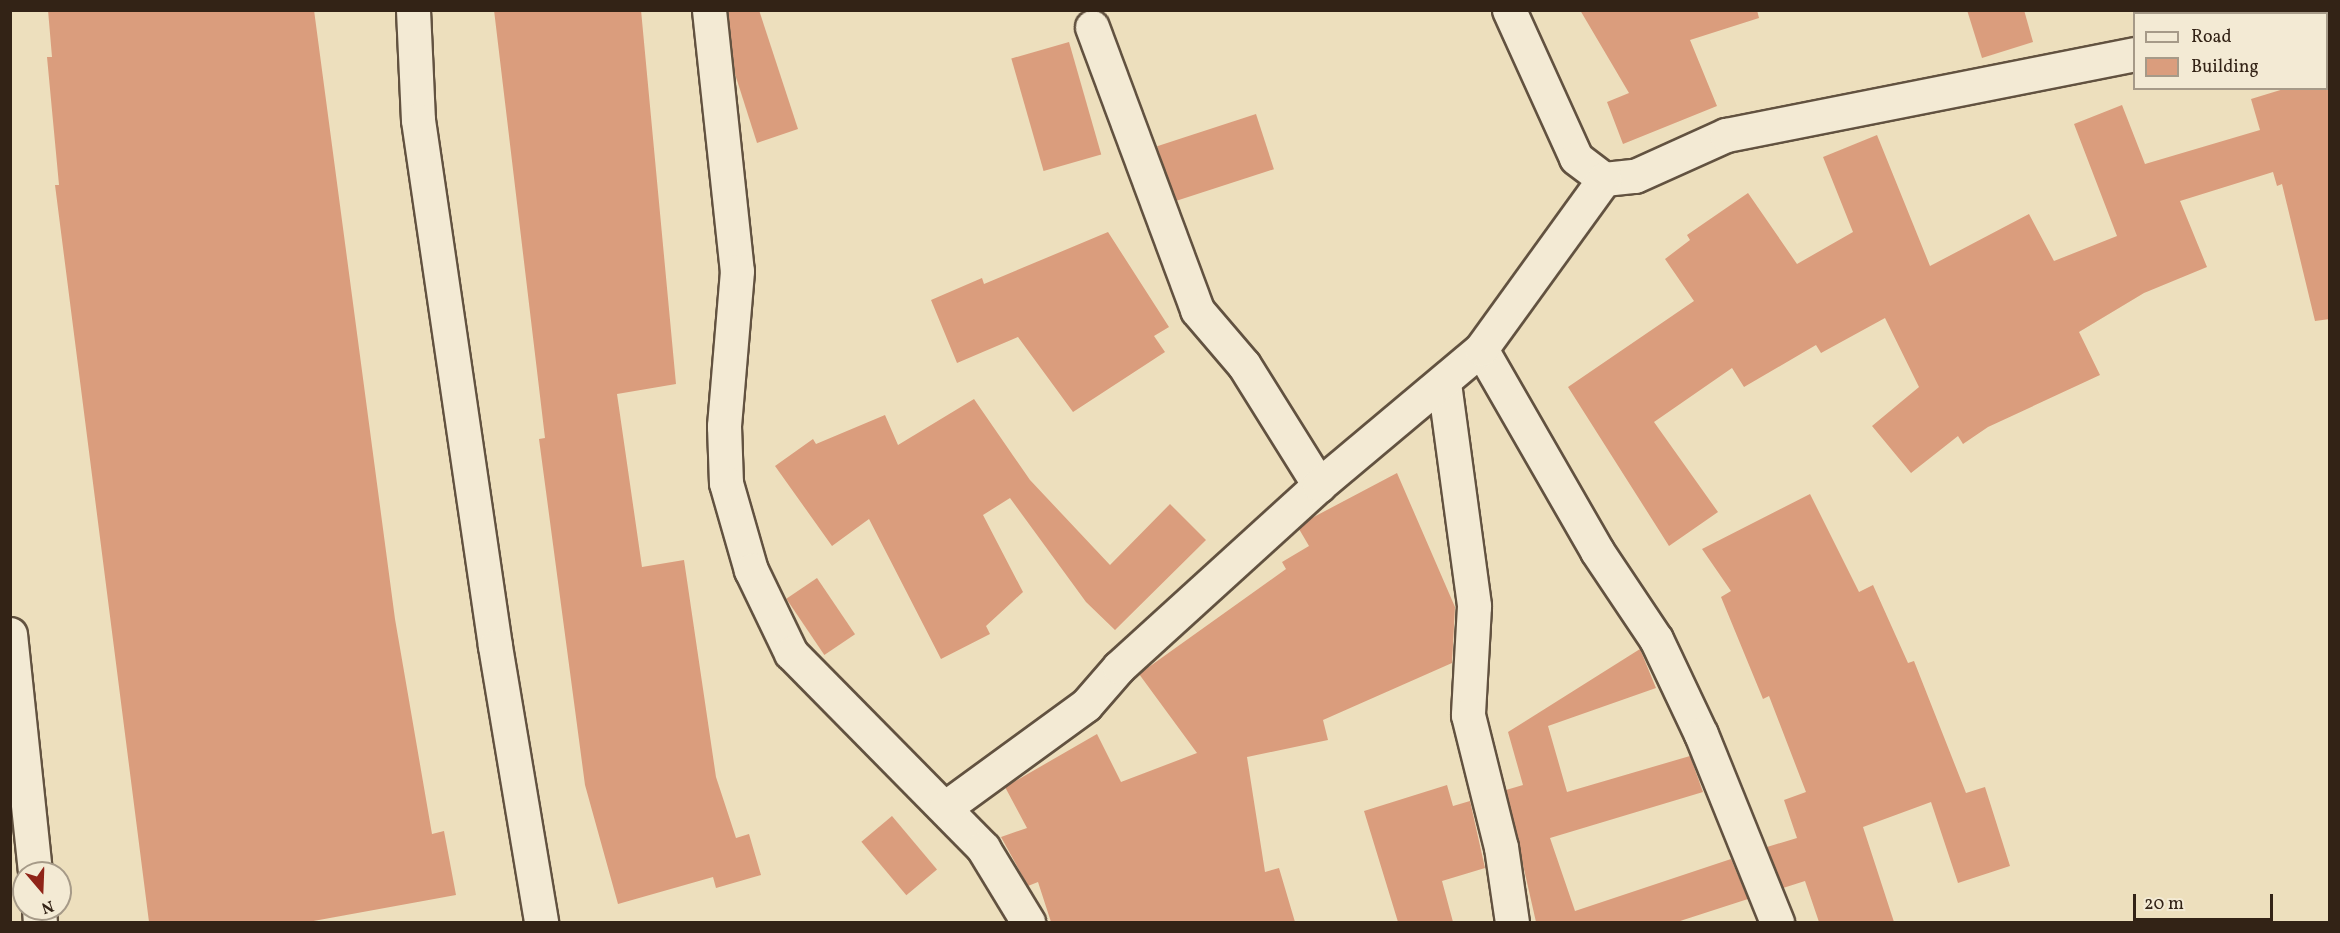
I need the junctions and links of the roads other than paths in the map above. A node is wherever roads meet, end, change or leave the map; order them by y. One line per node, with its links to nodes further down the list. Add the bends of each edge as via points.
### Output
1 (413, 10): 13 (street, via 420,131 495,646)
2 (709, 10): 11 (street, via 737,271 724,426 726,483 751,570 790,653)
3 (1509, 10): 6 (street, via 1576,158)
4 (1092, 27): 9 (street, via 1197,310 1244,365)
5 (2133, 54): 6 (street, via 1726,135 1635,176)
6 (1604, 179): 7 (street)
7 (1481, 349): 8 (street); 16 (street, via 1597,550 1656,639 1701,734)
8 (1444, 383): 9 (street); 15 (street, via 1474,606 1468,715 1501,847)
9 (1319, 485): 11 (street, via 1119,667 1086,705)
10 (10, 634): 12 (street)
11 (946, 807): 14 (street, via 983,848)
12 (34, 861)
13 (541, 922)
14 (1028, 922)
15 (1512, 922)
16 (1776, 922)

